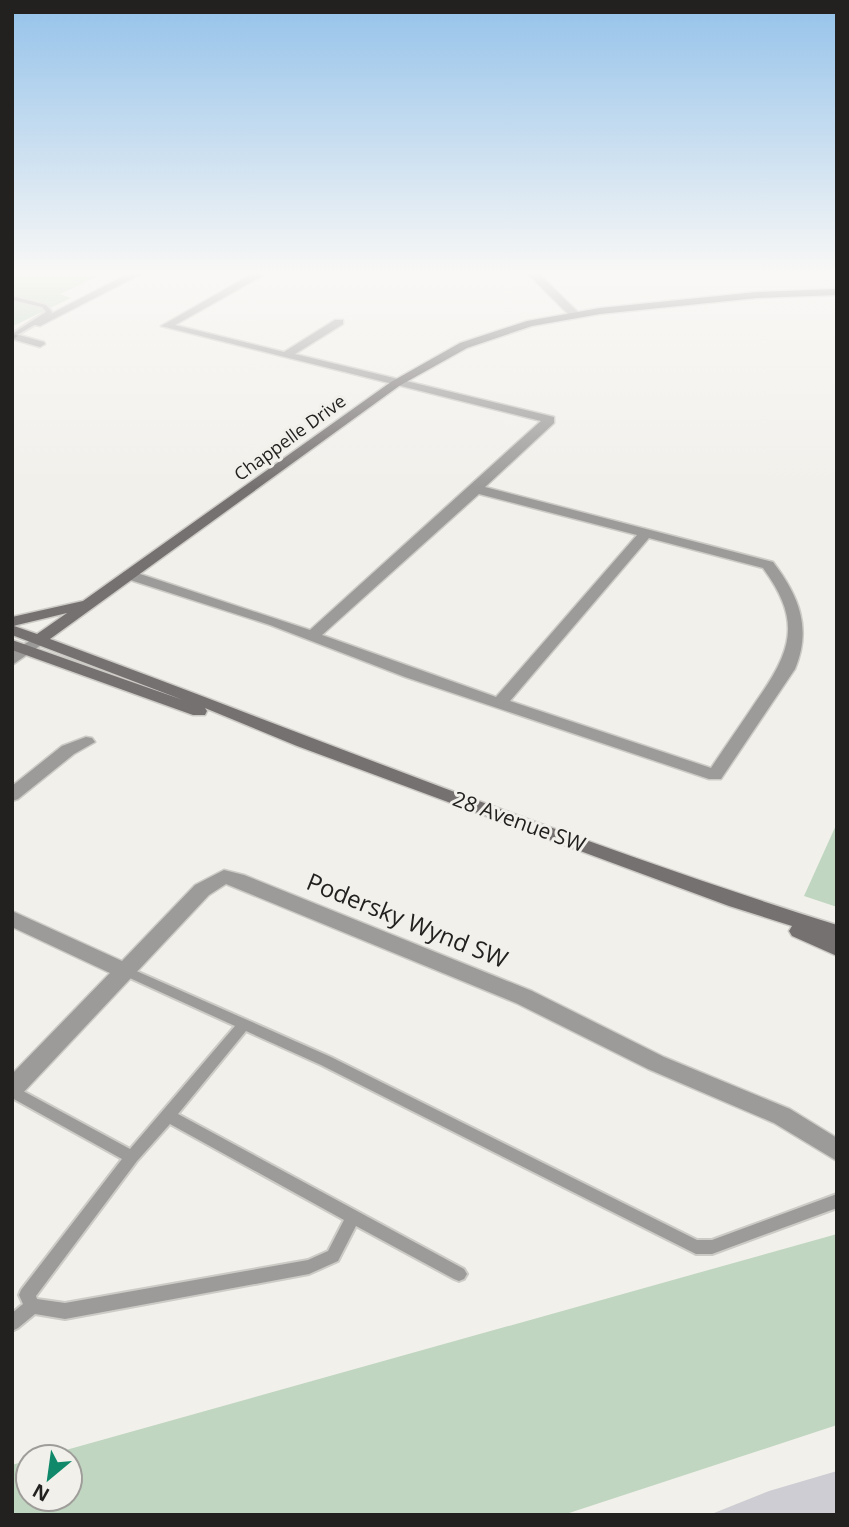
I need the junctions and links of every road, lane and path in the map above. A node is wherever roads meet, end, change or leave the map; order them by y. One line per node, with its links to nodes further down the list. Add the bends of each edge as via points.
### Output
1 (238, 344): 4 (street)
2 (304, 344): 4 (street)
3 (466, 344): 5 (street, Chappelle Drive, via 431,359)
4 (285, 356): 5 (street)
5 (397, 383): 6 (street, via 550,420); 8 (street, Chappelle Drive)
6 (476, 489): 7 (street); 12 (street)
7 (646, 533): 14 (street); 14 (street, via 768,565 793,607 798,628 796,651 720,770 706,774)
8 (129, 575): 9 (street, Chappelle Drive); 12 (street)
9 (90, 603): 10 (street); 13 (street, Chappelle Drive)
10 (12, 622)
11 (12, 630): 13 (street, 28 Avenue SW)
12 (313, 635): 14 (street)
13 (22, 649): 17 (street, 28 Avenue SW, via 168,702 303,742)
14 (499, 704)
15 (86, 742): 16 (street, via 68,750)
16 (12, 794)
17 (736, 901): 19 (street, 28 Avenue SW); 20 (street, 28 Avenue SW)
18 (12, 918): 21 (street)
19 (837, 933)
20 (837, 948)
21 (125, 971): 22 (lane); 23 (street, Podersky Wynd SW); 25 (street, Podersky Wynd SW, via 202,890 224,877 237,880 524,997 656,1063 782,1116)
22 (243, 1025): 24 (lane); 27 (lane, via 453,1123 696,1247 712,1247)
23 (14, 1086): 26 (lane)
24 (167, 1116): 26 (lane); 28 (lane)
25 (837, 1151)
26 (132, 1157): 30 (lane, via 27,1295)
27 (837, 1200)
28 (353, 1217): 29 (lane); 30 (lane, via 332,1256 309,1267 65,1311)
29 (459, 1274)
30 (32, 1306): 31 (lane)
31 (12, 1323)

